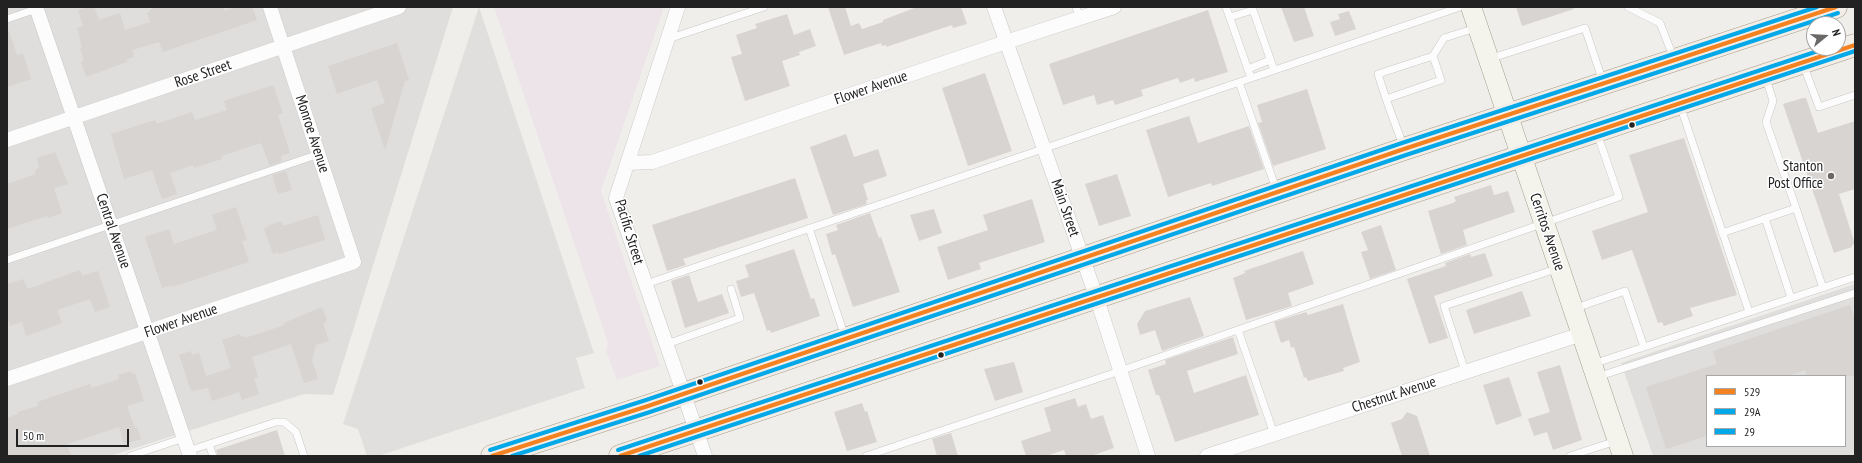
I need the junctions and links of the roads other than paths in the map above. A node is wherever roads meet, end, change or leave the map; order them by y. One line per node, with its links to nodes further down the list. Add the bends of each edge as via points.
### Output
1 (270, 7): 20 (street, Monroe Avenue)
2 (399, 7): 20 (street, Rose Street)
3 (678, 7): 17 (street, Pacific Street)
4 (764, 7): 17 (lane)
5 (994, 7): 18 (street, Main Street)
6 (1114, 7): 13 (street, Flower Avenue)
7 (1226, 7): 14 (lane)
8 (1460, 7): 27 (lane)
9 (1471, 7): 16 (street, Cerritos Avenue)
10 (1628, 7): 24 (lane, via 1660,23)
11 (1836, 7): 24 (main road)
12 (38, 8): 15 (lane); 36 (street, Central Avenue)
13 (1078, 12): 18 (street, Flower Avenue)
14 (1230, 18): 22 (lane, via 1253,10); 26 (lane)
15 (7, 19)
16 (1478, 27): 21 (lane, via 1444,38); 23 (street, Cerritos Avenue)
17 (668, 39): 43 (street, Pacific Street)
18 (1006, 42): 39 (street, Main Street); 43 (street, Flower Avenue, via 652,162)
19 (1855, 44): 25 (main road)
20 (283, 46): 36 (street, Rose Street); 41 (street, Monroe Avenue)
21 (1434, 56): 33 (lane, via 1441,80); 33 (lane, via 1378,74)
22 (1270, 60): 26 (lane); 27 (lane)
23 (1489, 60): 31 (lane, via 1585,28); 35 (street, Cerritos Avenue)
24 (1675, 60): 31 (main road)
25 (1802, 62): 28 (main road); 32 (lane, via 1819,107)
26 (1248, 69): 29 (lane)
27 (1274, 70): 29 (lane)
28 (1765, 75): 34 (main road); 45 (lane, via 1773,101 1766,122)
29 (1251, 78): 30 (lane)
30 (1239, 82): 39 (lane); 44 (lane)
31 (1604, 84): 35 (main road)
32 (1855, 95)
33 (1386, 99): 40 (lane)
34 (1679, 103): 37 (main road); 50 (lane)
35 (1508, 116): 40 (main road); 42 (street, Cerritos Avenue)
36 (74, 118): 38 (street, Rose Street); 47 (street, Central Avenue)
37 (1596, 131): 42 (main road); 48 (lane, via 1619,197)
38 (7, 140)
39 (1044, 148): 49 (lane); 51 (street, Main Street)
40 (1404, 149): 44 (main road)
41 (319, 154): 47 (lane); 53 (street, Monroe Avenue)
42 (1522, 156): 48 (street, Cerritos Avenue); 60 (main road)
43 (627, 163): 56 (street, Pacific Street, via 616,198)
44 (1278, 193): 51 (main road)
45 (1796, 208): 46 (lane); 57 (lane)
46 (1765, 218): 50 (lane); 61 (lane)
47 (111, 224): 52 (lane); 65 (street, Central Avenue)
48 (1544, 224): 54 (street, Cerritos Avenue); 64 (lane)
49 (809, 228): 56 (lane); 67 (lane)
50 (1722, 233): 63 (lane)
51 (1082, 259): 60 (street, Main Street); 67 (main road)
52 (7, 260)
53 (354, 262): 65 (street, Flower Avenue)
54 (1559, 268): 62 (street, Cerritos Avenue); 71 (lane, via 1444,306)
55 (1855, 277): 57 (lane)
56 (646, 284): 68 (street, Pacific Street)
57 (1823, 288): 61 (lane)
58 (731, 289): 68 (lane, via 740,318)
59 (1855, 293): 72 (lane)
60 (1096, 296): 70 (street, Main Street); 75 (main road)
61 (1791, 298): 63 (lane)
62 (1573, 309): 66 (street, Cerritos Avenue); 69 (lane, via 1625,291)
63 (1749, 312): 69 (lane)
64 (1238, 330): 70 (lane); 76 (lane)
65 (147, 332): 73 (street, Flower Avenue); 77 (street, Central Avenue)
66 (1582, 334): 71 (street, Chestnut Avenue); 72 (street, Cerritos Avenue)
67 (846, 339): 74 (main road)
68 (667, 344): 74 (street, Pacific Street)
69 (1644, 347): 72 (lane)
70 (1120, 371): 87 (lane); 88 (street, Main Street)
71 (1465, 371): 76 (street, Chestnut Avenue)
72 (1594, 371): 79 (street, Cerritos Avenue)
73 (7, 379)
74 (684, 394): 75 (street, Pacific Street); 84 (main road)
75 (696, 430): 85 (main road); 86 (street, Pacific Street)
76 (1274, 434): 89 (street, Chestnut Avenue)
77 (184, 438): 80 (street, Central Avenue); 81 (lane)
78 (209, 444): 80 (lane); 82 (lane); 83 (lane, via 276,422 284,422 296,432)
79 (1621, 448): 90 (lane)
80 (189, 454)
81 (130, 456)
82 (213, 456)
83 (304, 456)
84 (493, 456)
85 (620, 456)
86 (705, 456)
87 (866, 456)
88 (1148, 456)
89 (1207, 456)
90 (1570, 456)

